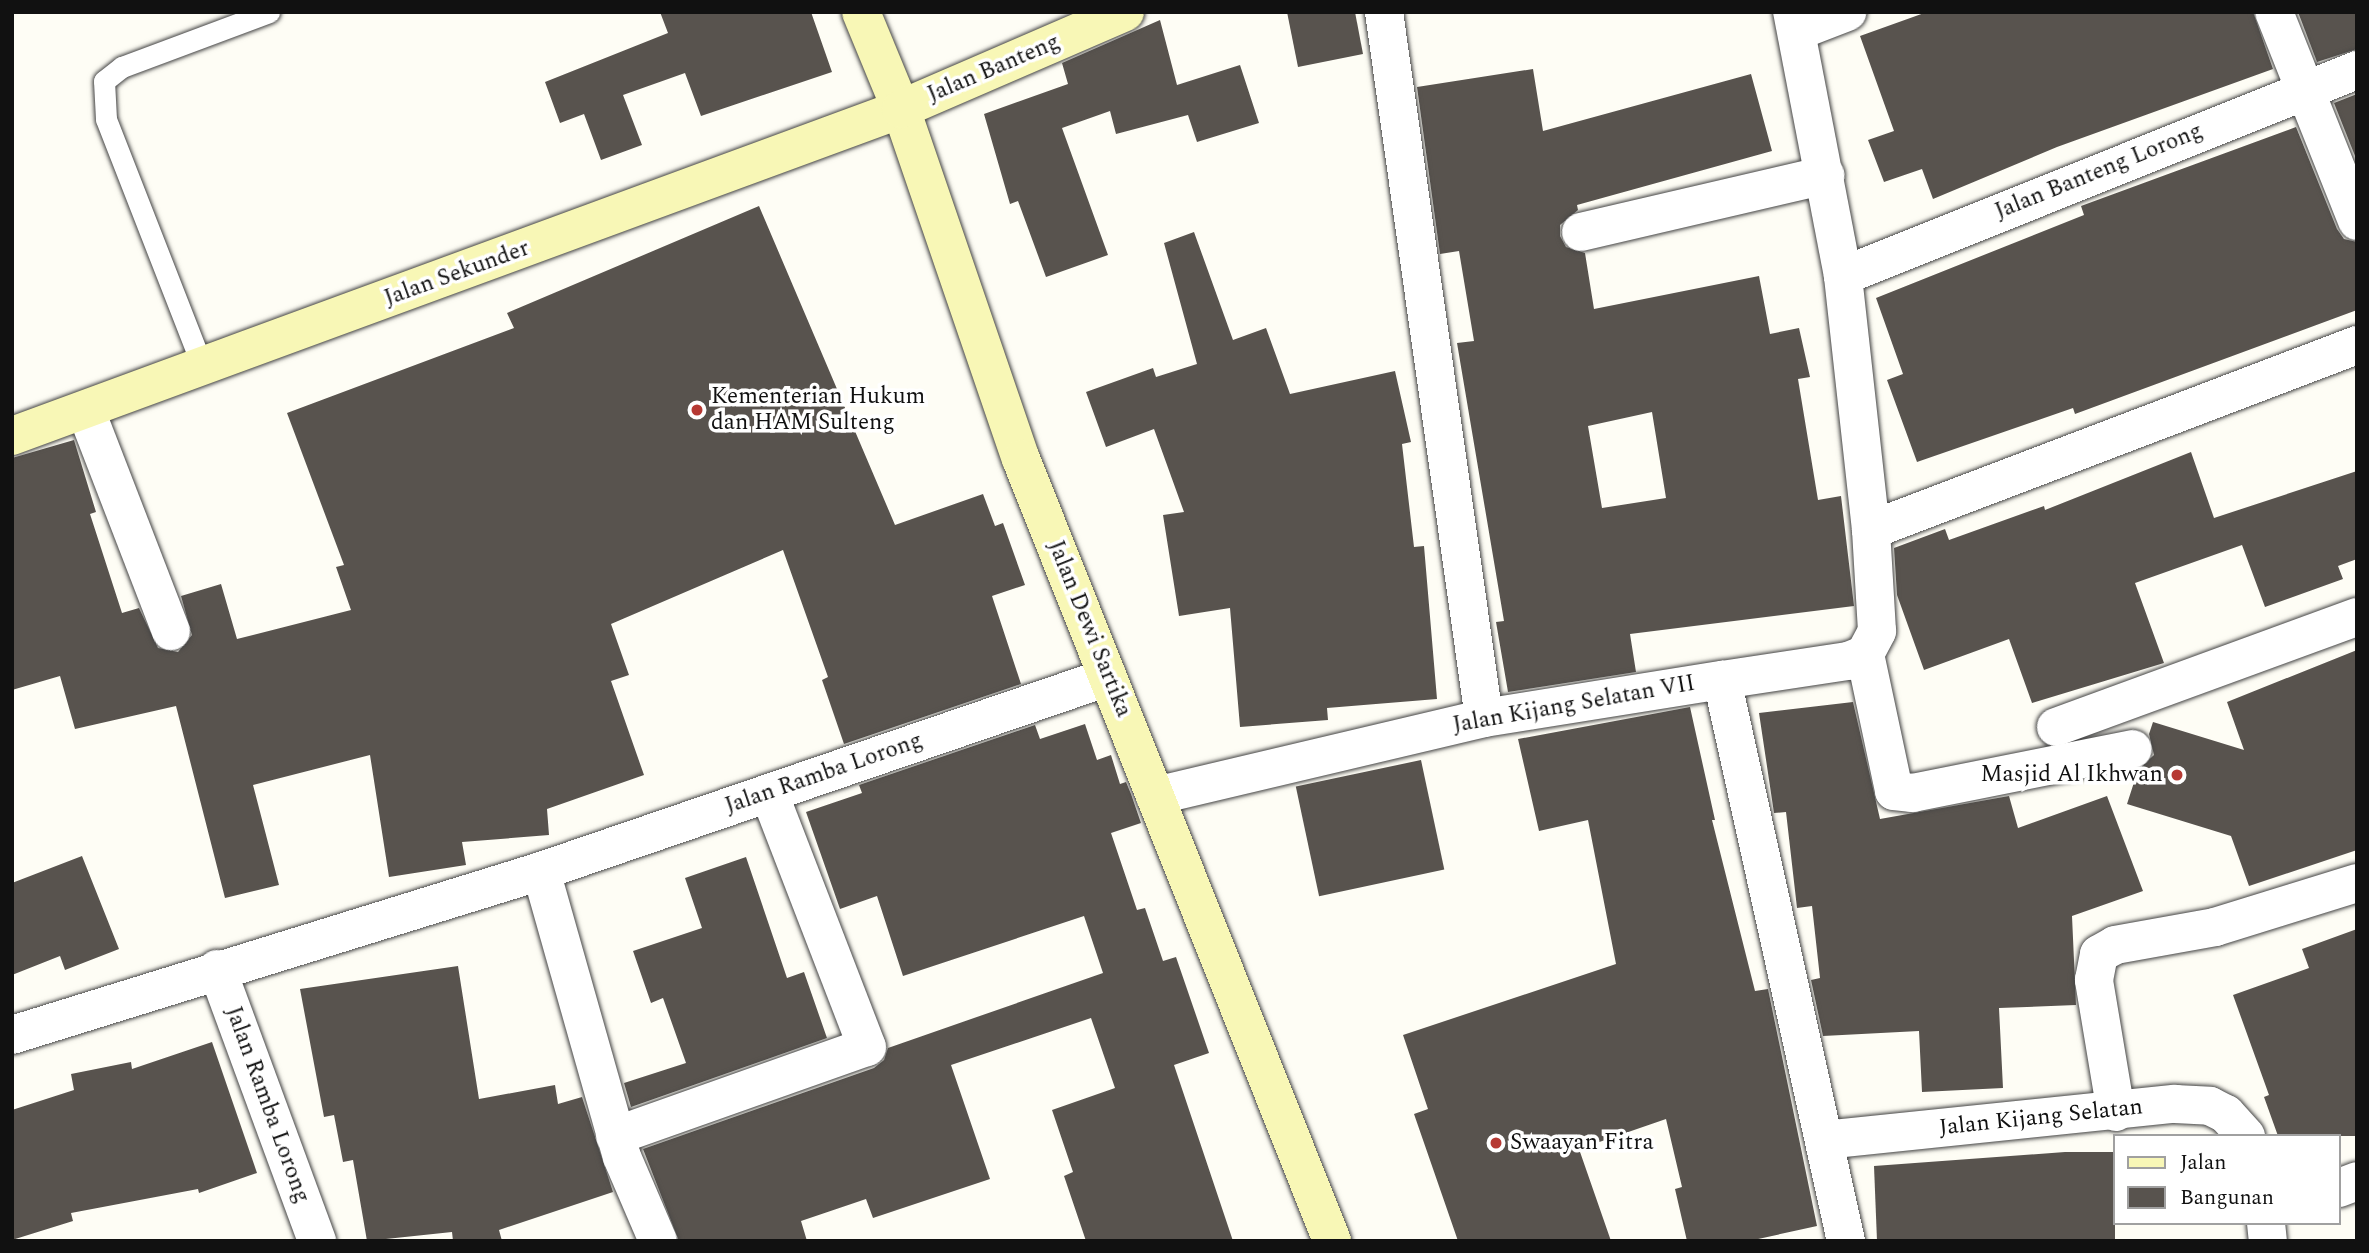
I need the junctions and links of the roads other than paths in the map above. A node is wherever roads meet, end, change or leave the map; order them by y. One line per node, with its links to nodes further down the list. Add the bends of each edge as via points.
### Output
1 (270, 12): 16 (lane, via 122,67 104,81 106,118)
2 (861, 12): 10 (main road, Jalan Dewi Sartika)
3 (1125, 12): 10 (main road, Jalan Banteng)
4 (1384, 12): 25 (street)
5 (1847, 12): 7 (street)
6 (2274, 12): 9 (street)
7 (1795, 22): 11 (street)
8 (2357, 70): 9 (street, Jalan Banteng Lorong)
9 (2304, 90): 12 (street); 14 (street, Jalan Banteng Lorong)
10 (901, 109): 16 (main road, Jalan Sekunder); 23 (main road, Jalan Dewi Sartika, via 1021,459)
11 (1825, 175): 13 (street); 14 (street)
12 (2357, 220)
13 (1581, 232)
14 (1843, 276): 19 (street)
15 (2357, 345): 19 (street)
16 (203, 368): 17 (main road, Jalan Sekunder)
17 (86, 411): 18 (main road, Jalan Sekunder); 21 (street)
18 (12, 436)
19 (1871, 530): 22 (street, via 1877,631)
20 (2357, 617): 26 (street)
21 (171, 631)
22 (1865, 654): 24 (street, via 1848,661); 27 (street, via 1894,791 1913,793)
23 (1108, 677): 28 (street, Jalan Ramba Lorong); 29 (main road, Jalan Dewi Sartika)
24 (1722, 680): 25 (street, Jalan Kijang Selatan VII); 37 (street, Jalan Kijang Selatan VII)
25 (1484, 718): 29 (street, Jalan Kijang Selatan VII)
26 (2056, 727)
27 (2133, 749)
28 (769, 793): 30 (street, Jalan Ramba Lorong); 36 (street, via 867,1047)
29 (1155, 796): 40 (main road, Jalan Dewi Sartika)
30 (541, 871): 32 (street, Jalan Ramba Lorong); 36 (street)
31 (2357, 883): 34 (street, via 2215,927 2115,945 2099,954 2094,980)
32 (217, 969): 33 (street, Jalan Ramba Lorong); 38 (street, Jalan Ramba Lorong)
33 (12, 1035)
34 (2116, 1112): 35 (street, Jalan Kijang Selatan, via 2175,1104 2210,1106 2226,1114); 37 (street, Jalan Kijang Selatan)
35 (2244, 1134)
36 (615, 1136): 39 (street)
37 (1824, 1140): 41 (street, Jalan Kijang Selatan VII)
38 (317, 1241)
39 (658, 1241)
40 (1332, 1241)
41 (1846, 1241)

